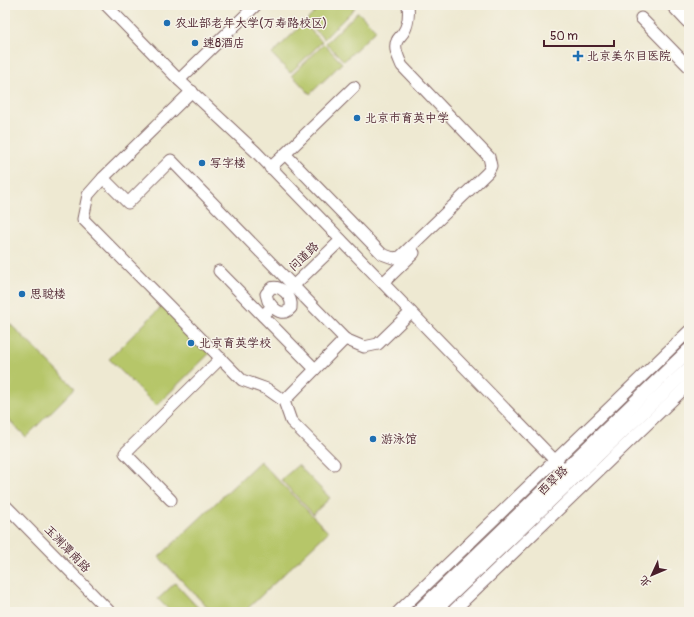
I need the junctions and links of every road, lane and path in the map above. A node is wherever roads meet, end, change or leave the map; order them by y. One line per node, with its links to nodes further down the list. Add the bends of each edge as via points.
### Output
1 (106, 5): 8 (street)
2 (256, 5): 8 (street)
3 (408, 5): 11 (street, via 404,32 396,41 402,66 488,157 491,166 488,172 400,257 394,258 382,254)
4 (674, 5): 6 (highway)
5 (641, 18): 7 (street)
6 (689, 20)
7 (689, 67)
8 (179, 80): 10 (street)
9 (354, 87): 11 (street)
10 (192, 91): 12 (street); 13 (street)
11 (284, 154): 12 (street)
12 (270, 168): 15 (street)
13 (104, 178): 18 (street, via 128,203 171,160); 25 (street, via 88,195 83,219)
14 (450, 218): 17 (street)
15 (341, 240): 17 (street); 18 (street, 问道路)
16 (219, 271): 21 (street)
17 (383, 283): 20 (street)
18 (290, 290): 19 (street, via 278,287 270,289 266,297); 19 (street, via 290,310 282,313); 23 (street)
19 (272, 306): 21 (street)
20 (411, 312): 23 (street, via 378,344 364,347); 30 (street)
21 (263, 316): 27 (street)
22 (689, 331): 30 (street)
23 (345, 339): 27 (street)
24 (689, 350): 32 (main road, 西翠路)
25 (221, 358): 29 (street, via 242,380 267,389); 33 (street, via 125,452)
26 (689, 368): 32 (main road, 西翠路)
27 (315, 369): 29 (street)
28 (689, 384): 39 (street)
29 (284, 401): 31 (street, via 291,420)
30 (555, 461): 32 (street); 36 (street)
31 (334, 464)
32 (569, 474): 37 (main road, 西翠路); 38 (main road, 西翠路)
33 (171, 500)
34 (5, 505): 35 (street, 玉渊潭南路)
35 (110, 612)
36 (398, 612)
37 (418, 612)
38 (433, 612)
39 (452, 612)

